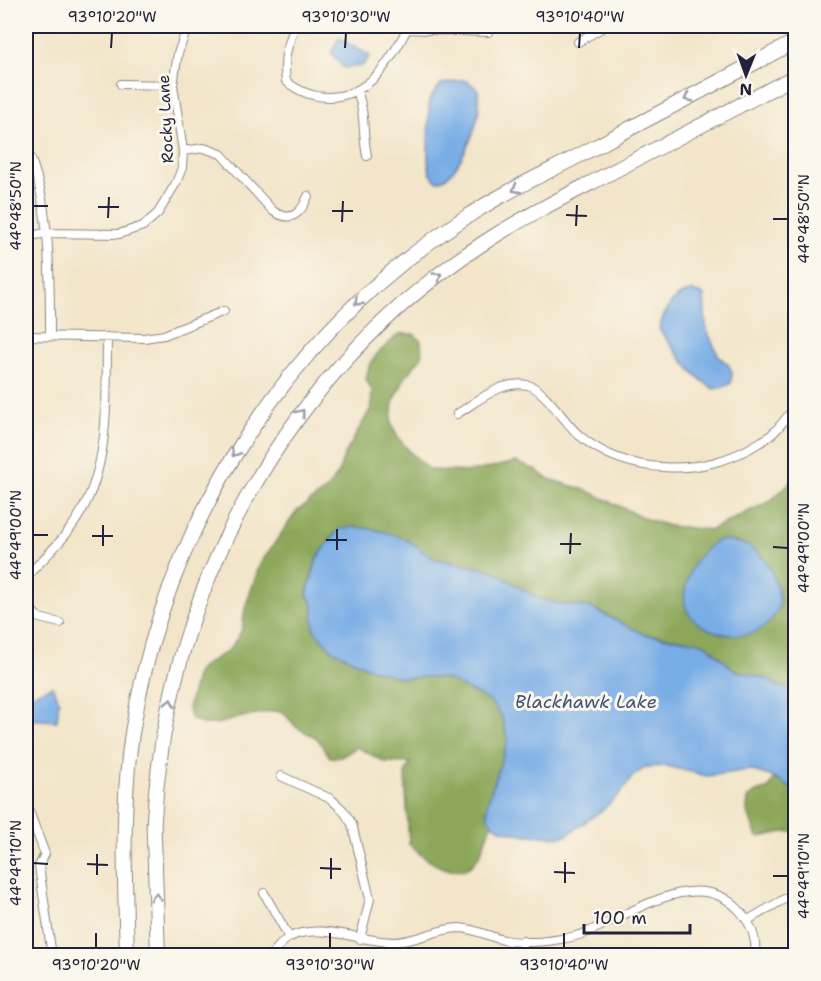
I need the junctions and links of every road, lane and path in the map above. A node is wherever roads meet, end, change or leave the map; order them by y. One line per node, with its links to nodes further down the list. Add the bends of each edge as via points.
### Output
1 (188, 26): 10 (street, Rocky Lane, via 178,53)
2 (295, 26): 11 (street, via 286,49 286,81 298,91 318,97)
3 (605, 26): 7 (street)
4 (406, 27): 5 (street); 11 (street, via 385,67)
5 (488, 32)
6 (795, 41): 36 (highway, one-way to 36, via 470,215 415,253 355,304 269,402 201,513 171,585 149,655 132,736 124,820)
7 (578, 42)
8 (795, 76): 37 (highway, one-way to 8, via 154,821 170,698 198,601 222,543 257,477 292,425 374,330 481,244)
9 (122, 84): 10 (street)
10 (173, 85): 13 (street, Rocky Lane)
11 (357, 91): 14 (street, via 364,108)
12 (26, 148): 16 (street, via 38,177)
13 (183, 151): 15 (street, via 204,148 221,154 280,216 298,213); 16 (street, Rocky Lane, via 176,183 158,213 143,226 119,234)
14 (367, 156)
15 (308, 196)
16 (46, 233): 17 (street, Rocky Lane); 20 (street, via 51,275)
17 (26, 237)
18 (224, 311): 21 (street, via 164,335)
19 (26, 336): 20 (street)
20 (50, 336): 21 (street)
21 (107, 337): 24 (street, via 105,425 98,471 81,513)
22 (795, 406): 23 (street, via 771,435 739,455 702,466 652,467 615,457 578,435 550,403 526,385 497,389)
23 (457, 414)
24 (26, 577)
25 (26, 605): 26 (street, via 39,618)
26 (60, 623)
27 (27, 755): 35 (street, via 27,806 45,854 39,866)
28 (281, 776): 33 (street, via 331,799 352,824 370,899)
29 (264, 893): 32 (street)
30 (786, 898): 31 (street)
31 (748, 920): 34 (street, via 732,902 705,892 687,892 655,900 583,934); 40 (street, via 756,945)
32 (290, 937): 33 (street, via 310,931); 38 (street)
33 (360, 939): 34 (street, via 395,942 459,928)
34 (523, 941): 39 (street)
35 (52, 956)
36 (127, 956)
37 (158, 956)
38 (270, 956)
39 (523, 956)
40 (755, 956)

